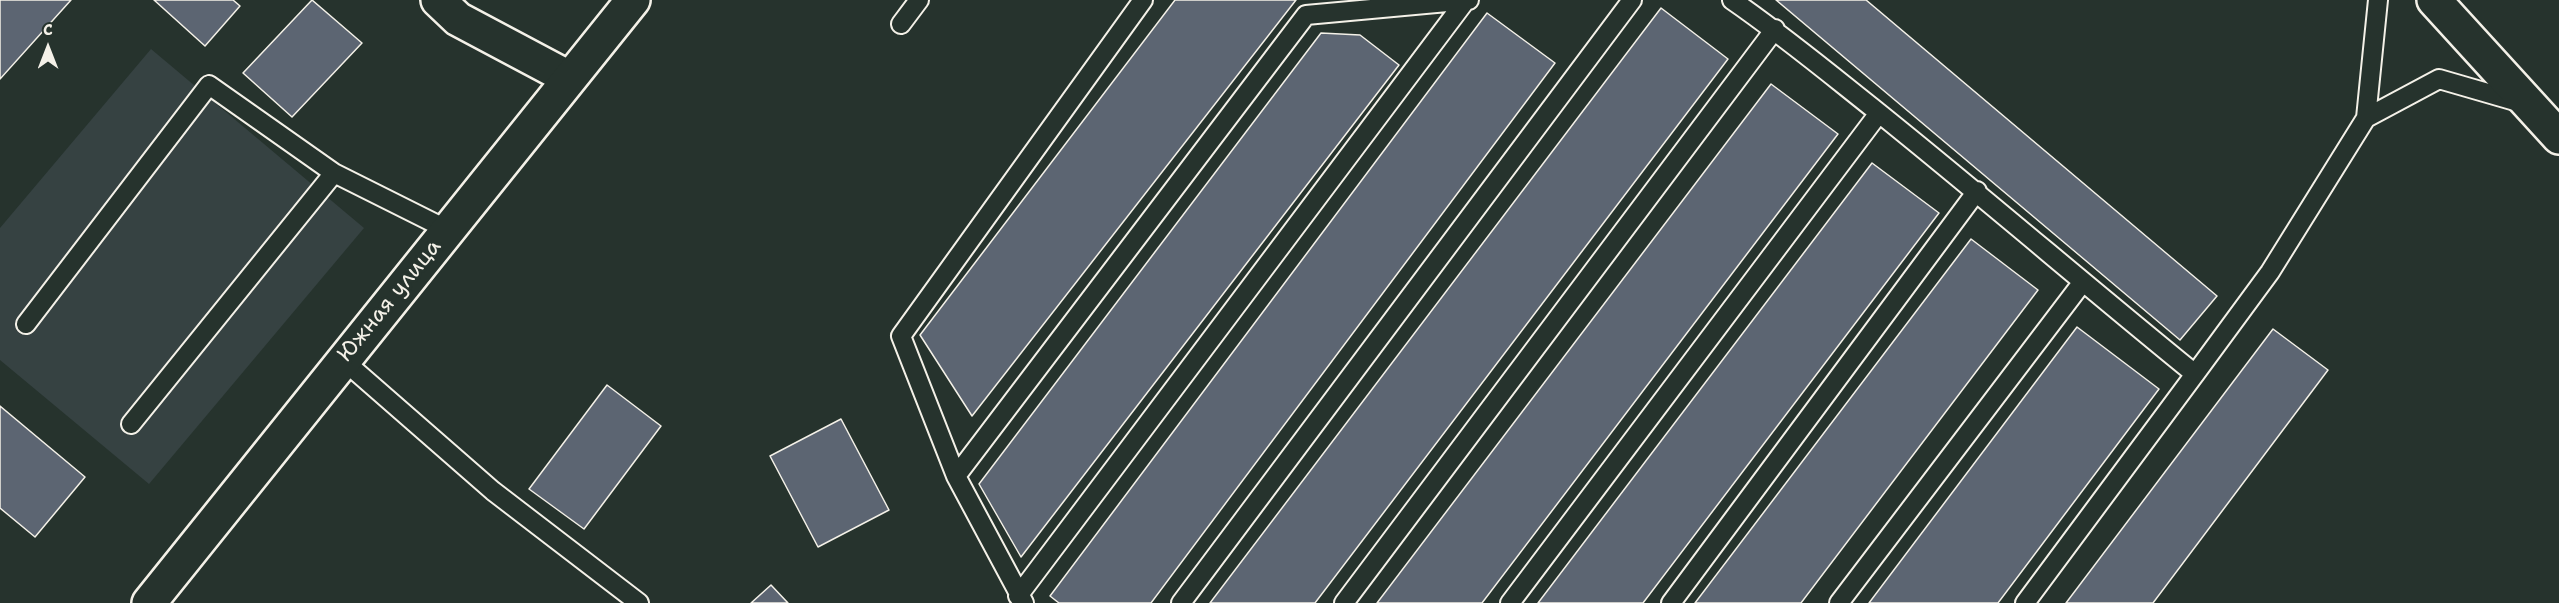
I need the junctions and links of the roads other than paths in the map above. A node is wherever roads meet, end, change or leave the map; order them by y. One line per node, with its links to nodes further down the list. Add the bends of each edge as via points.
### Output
1 (438, 0): 12 (main road, via 458,19)
2 (633, 0): 12 (main road, Южная улица)
3 (920, 0): 10 (lane)
4 (1143, 0): 25 (lane, via 901,336)
5 (1468, 0): 25 (lane, via 1306,15); 26 (lane)
6 (1632, 0): 29 (lane)
7 (1732, 0): 11 (lane)
8 (2378, 0): 15 (lane)
9 (2434, 0): 13 (main road)
10 (901, 24)
11 (1775, 29): 14 (lane); 30 (lane)
12 (569, 78): 19 (main road, Южная улица)
13 (2530, 106): 15 (lane, via 2439,79); 16 (main road)
14 (1879, 113): 18 (lane); 31 (lane)
15 (2366, 118): 23 (lane, via 2270,272)
16 (2559, 137)
17 (334, 173): 19 (lane); 21 (lane, via 209,85); 24 (lane)
18 (1977, 191): 20 (lane); 32 (lane)
19 (447, 230): 22 (main road, Южная улица)
20 (2082, 283): 23 (lane); 33 (lane)
21 (26, 324)
22 (343, 360): 27 (main road, Южная улица); 28 (lane, via 493,490)
23 (2195, 374): 34 (lane)
24 (131, 424)
25 (956, 476): 26 (lane)
26 (1021, 600)
27 (149, 603)
28 (639, 603)
29 (1181, 603)
30 (1344, 603)
31 (1510, 603)
32 (1671, 603)
33 (1839, 603)
34 (2025, 603)

